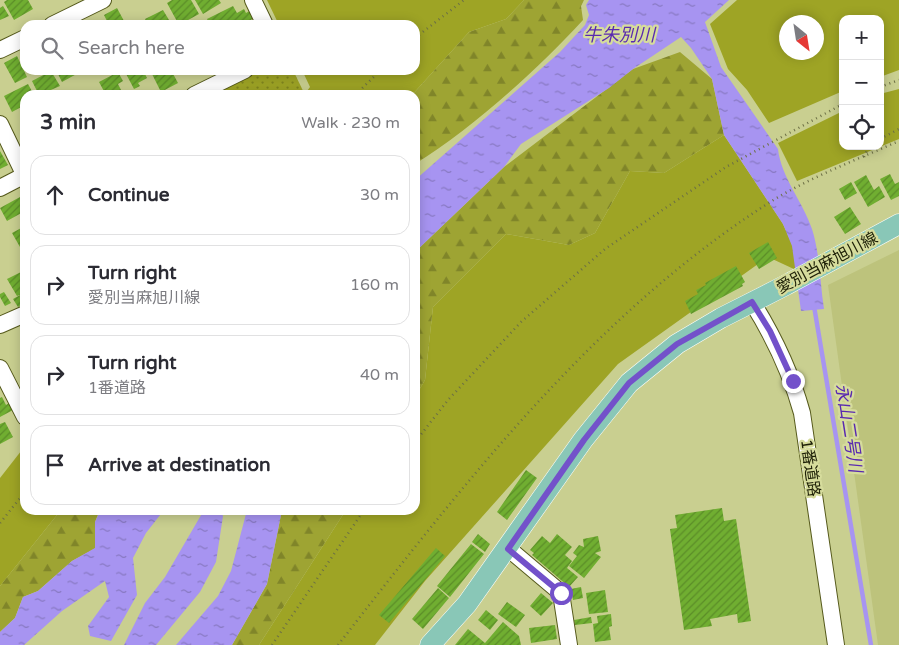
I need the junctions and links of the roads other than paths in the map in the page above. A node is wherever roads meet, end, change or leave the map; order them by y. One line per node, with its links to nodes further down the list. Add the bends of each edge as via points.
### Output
1 (103, 0): 3 (street)
2 (253, 0): 4 (street)
3 (62, 20)
4 (263, 20)
5 (20, 40): 6 (street)
6 (0, 50)
7 (236, 75): 8 (street)
8 (204, 90)
9 (0, 124): 10 (street)
10 (20, 166)
11 (20, 178): 12 (street)
12 (0, 188)
13 (899, 224): 14 (main road, 愛別当麻旭川線)
14 (752, 302): 19 (main road, 愛別当麻旭川線, via 677,344 629,383 584,440); 22 (street, 1番道路, via 770,331 793,381 802,413)
15 (20, 316): 16 (street)
16 (0, 325)
17 (0, 368): 18 (street)
18 (20, 407)
19 (508, 549): 20 (main road, 愛別当麻旭川線, via 467,604); 21 (street, via 561,593)
20 (430, 645)
21 (569, 645)
22 (836, 645)

